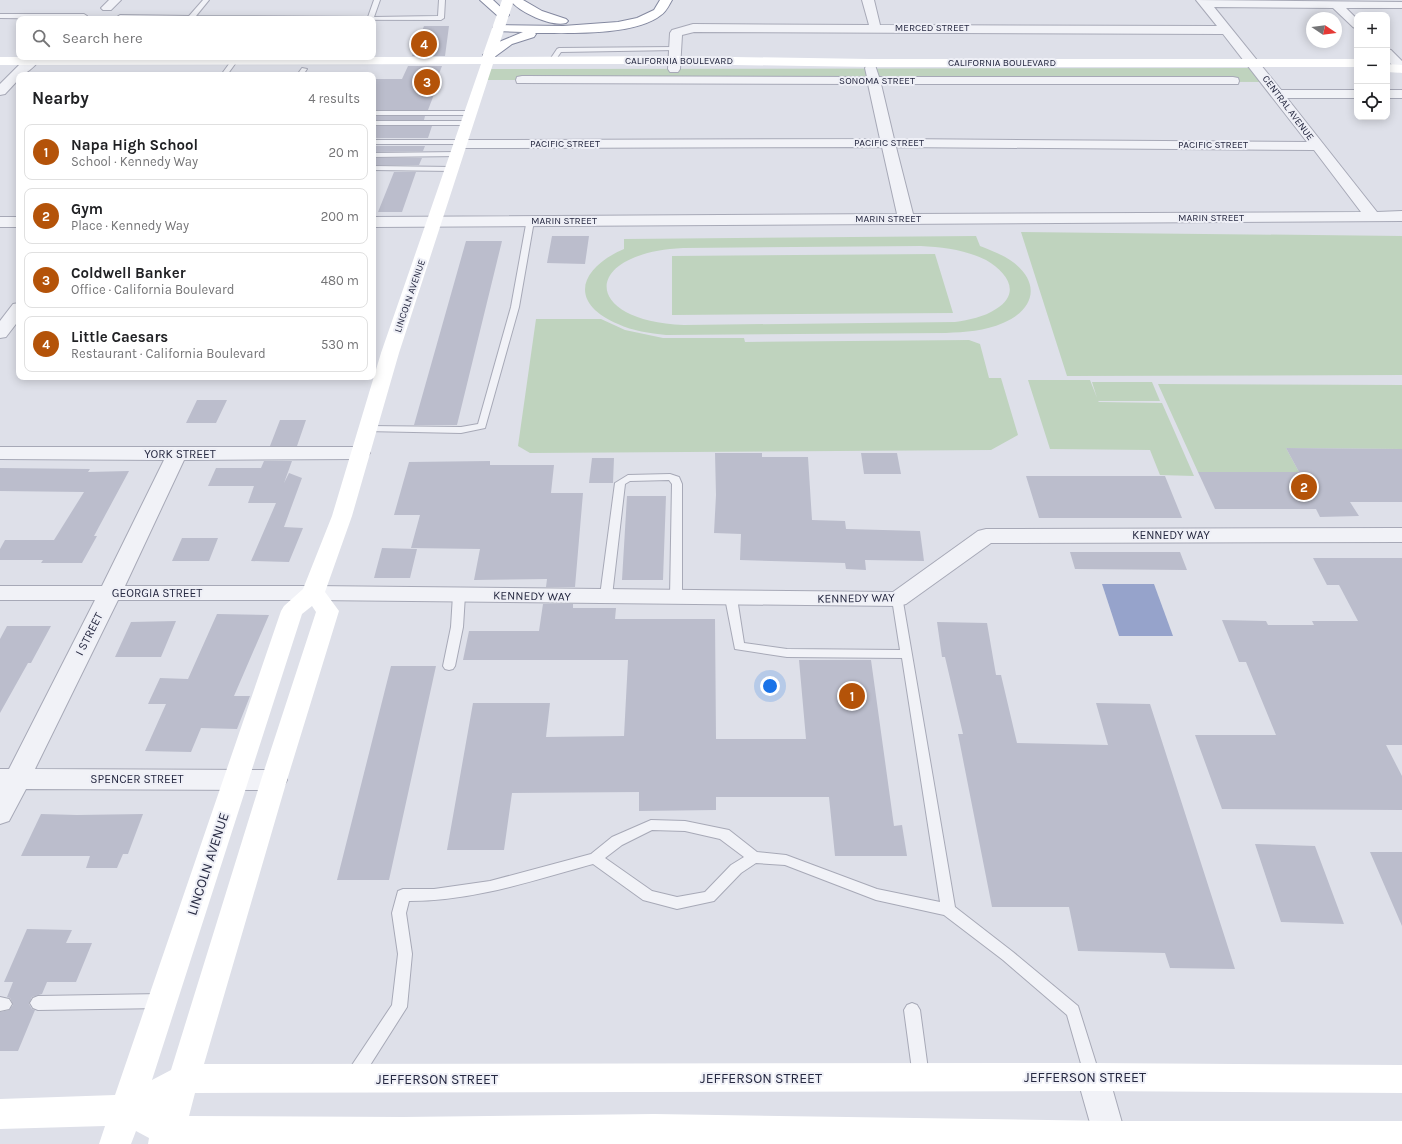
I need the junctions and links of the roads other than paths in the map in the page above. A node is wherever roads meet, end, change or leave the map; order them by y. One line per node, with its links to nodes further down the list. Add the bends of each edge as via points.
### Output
1 (206, 0): 18 (lane)
2 (377, 0): 19 (lane)
3 (442, 0): 20 (lane, via 441,18)
4 (486, 0): 13 (main road)
5 (508, 0): 13 (main road, LINCOLN AVENUE)
6 (516, 0): 11 (main road, via 529,11 542,17 585,22 628,17)
7 (666, 0): 24 (main road, via 659,12 637,22 603,29)
8 (868, 0): 22 (street)
9 (1204, 2): 10 (street); 25 (street, CENTRAL AVENUE)
10 (1333, 2): 12 (street); 21 (street)
11 (650, 3)
12 (1402, 5)
13 (503, 15): 23 (main road, LINCOLN AVENUE)
14 (0, 16): 15 (lane)
15 (16, 16)
16 (16, 16): 17 (lane)
17 (84, 16)
18 (193, 16)
19 (371, 16)
20 (376, 19)
21 (1354, 21)
22 (875, 27): 25 (street, MERCED STREET); 29 (street, MERCED STREET, via 693,28 676,33)
23 (499, 28): 24 (main road); 31 (main road, LINCOLN AVENUE)
24 (563, 29): 31 (main road, via 516,37 503,43)
25 (1226, 30): 35 (street, CENTRAL AVENUE)
26 (1390, 57): 37 (street)
27 (376, 59): 31 (main road, CALIFORNIA BOULEVARD)
28 (316, 60): 34 (main road, CALIFORNIA BOULEVARD)
29 (674, 60): 31 (main road, CALIFORNIA BOULEVARD); 31 (main road, CALIFORNIA BOULEVARD); 39 (main road, CALIFORNIA BOULEVARD)
30 (0, 61): 32 (main road, CALIFORNIA BOULEVARD)
31 (488, 61): 41 (main road, CALIFORNIA BOULEVARD); 51 (main road, LINCOLN AVENUE)
32 (32, 62): 34 (main road, CALIFORNIA BOULEVARD); 36 (main road, CALIFORNIA BOULEVARD); 40 (street)
33 (1354, 63): 35 (main road, CALIFORNIA BOULEVARD)
34 (231, 65): 41 (main road, CALIFORNIA BOULEVARD)
35 (1255, 65): 38 (main road, CALIFORNIA BOULEVARD); 39 (main road, CALIFORNIA BOULEVARD); 46 (street, CENTRAL AVENUE)
36 (0, 66)
37 (1396, 66)
38 (1354, 68)
39 (872, 71): 43 (street, SONOMA STREET); 44 (street, SONOMA STREET); 54 (street)
40 (21, 72)
41 (302, 72)
42 (16, 76): 45 (street)
43 (522, 80)
44 (1233, 81)
45 (0, 91)
46 (1277, 94): 47 (street); 55 (street, CENTRAL AVENUE)
47 (1354, 94)
48 (1390, 94): 49 (street)
49 (1402, 94)
50 (376, 113): 51 (lane)
51 (470, 118): 52 (lane); 56 (main road, LINCOLN AVENUE)
52 (376, 123)
53 (376, 142): 56 (lane)
54 (888, 143): 55 (street, PACIFIC STREET); 56 (street, PACIFIC STREET); 61 (street)
55 (1317, 146): 60 (street, CENTRAL AVENUE)
56 (459, 153): 57 (lane); 58 (lane); 66 (main road, LINCOLN AVENUE)
57 (376, 155)
58 (376, 167)
59 (1402, 216): 60 (street, MARIN STREET)
60 (1373, 217): 61 (street, MARIN STREET)
61 (906, 219): 62 (street, MARIN STREET)
62 (530, 221): 66 (street, MARIN STREET); 69 (lane, via 516,308 482,426 461,430)
63 (0, 222): 64 (street)
64 (16, 222)
65 (376, 222): 66 (street, MARIN STREET)
66 (435, 222): 69 (main road, LINCOLN AVENUE, via 390,353)
67 (16, 315): 68 (street)
68 (0, 333)
69 (369, 428): 71 (main road, LINCOLN AVENUE)
70 (0, 453): 72 (street, YORK STREET)
71 (360, 453): 72 (street, YORK STREET); 76 (main road, LINCOLN AVENUE, via 342,516)
72 (177, 454): 75 (street, I STREET)
73 (1402, 535): 81 (street, KENNEDY WAY, via 986,536)
74 (0, 593): 75 (street, GEORGIA STREET)
75 (110, 593): 76 (street, GEORGIA STREET); 84 (street, I STREET)
76 (313, 593): 77 (street, KENNEDY WAY); 85 (main road, LINCOLN AVENUE, via 292,611); 86 (main road, via 328,612)
77 (459, 595): 78 (street, KENNEDY WAY); 83 (lane, via 458,627)
78 (606, 596): 79 (street, KENNEDY WAY); 79 (lane, via 620,483 628,478 670,477 675,479 677,484)
79 (676, 597): 80 (street, KENNEDY WAY)
80 (731, 598): 81 (street, KENNEDY WAY); 82 (lane, via 739,646 787,653)
81 (898, 599): 82 (lane)
82 (907, 654): 90 (lane)
83 (450, 666)
84 (9, 779): 85 (street, SPENCER STREET); 87 (street, I STREET)
85 (236, 780): 86 (street, SPENCER STREET); 91 (main road, LINCOLN AVENUE)
86 (274, 780): 96 (main road)
87 (0, 814)
88 (754, 857): 89 (lane, via 724,834 685,826 651,824); 89 (lane, via 736,869 709,897 677,903 648,896); 90 (lane, via 786,860 876,894)
89 (594, 858): 97 (lane, via 490,887 434,895 403,895 399,913 405,954 399,1007)
90 (948, 910): 95 (lane, via 1073,1011)
91 (163, 1001): 92 (lane); 99 (main road, LINCOLN AVENUE)
92 (38, 1003)
93 (912, 1010): 94 (lane)
94 (921, 1077): 95 (main road, JEFFERSON STREET); 97 (main road, JEFFERSON STREET)
95 (1093, 1077): 98 (main road, JEFFERSON STREET); 106 (street)
96 (184, 1079): 97 (main road, JEFFERSON STREET); 99 (main road, JEFFERSON STREET); 104 (main road)
97 (351, 1079)
98 (1402, 1079)
99 (127, 1110): 100 (main road, JEFFERSON STREET); 104 (main road, JEFFERSON STREET); 108 (main road, LINCOLN AVENUE)
100 (0, 1114)
101 (1402, 1136): 107 (main road, JEFFERSON STREET)
102 (630, 1137): 103 (main road, JEFFERSON STREET); 105 (main road, JEFFERSON STREET)
103 (672, 1137): 106 (main road, JEFFERSON STREET)
104 (166, 1138): 105 (main road, JEFFERSON STREET)
105 (403, 1138)
106 (1111, 1140): 107 (main road, JEFFERSON STREET)
107 (1274, 1140)
108 (115, 1144)

